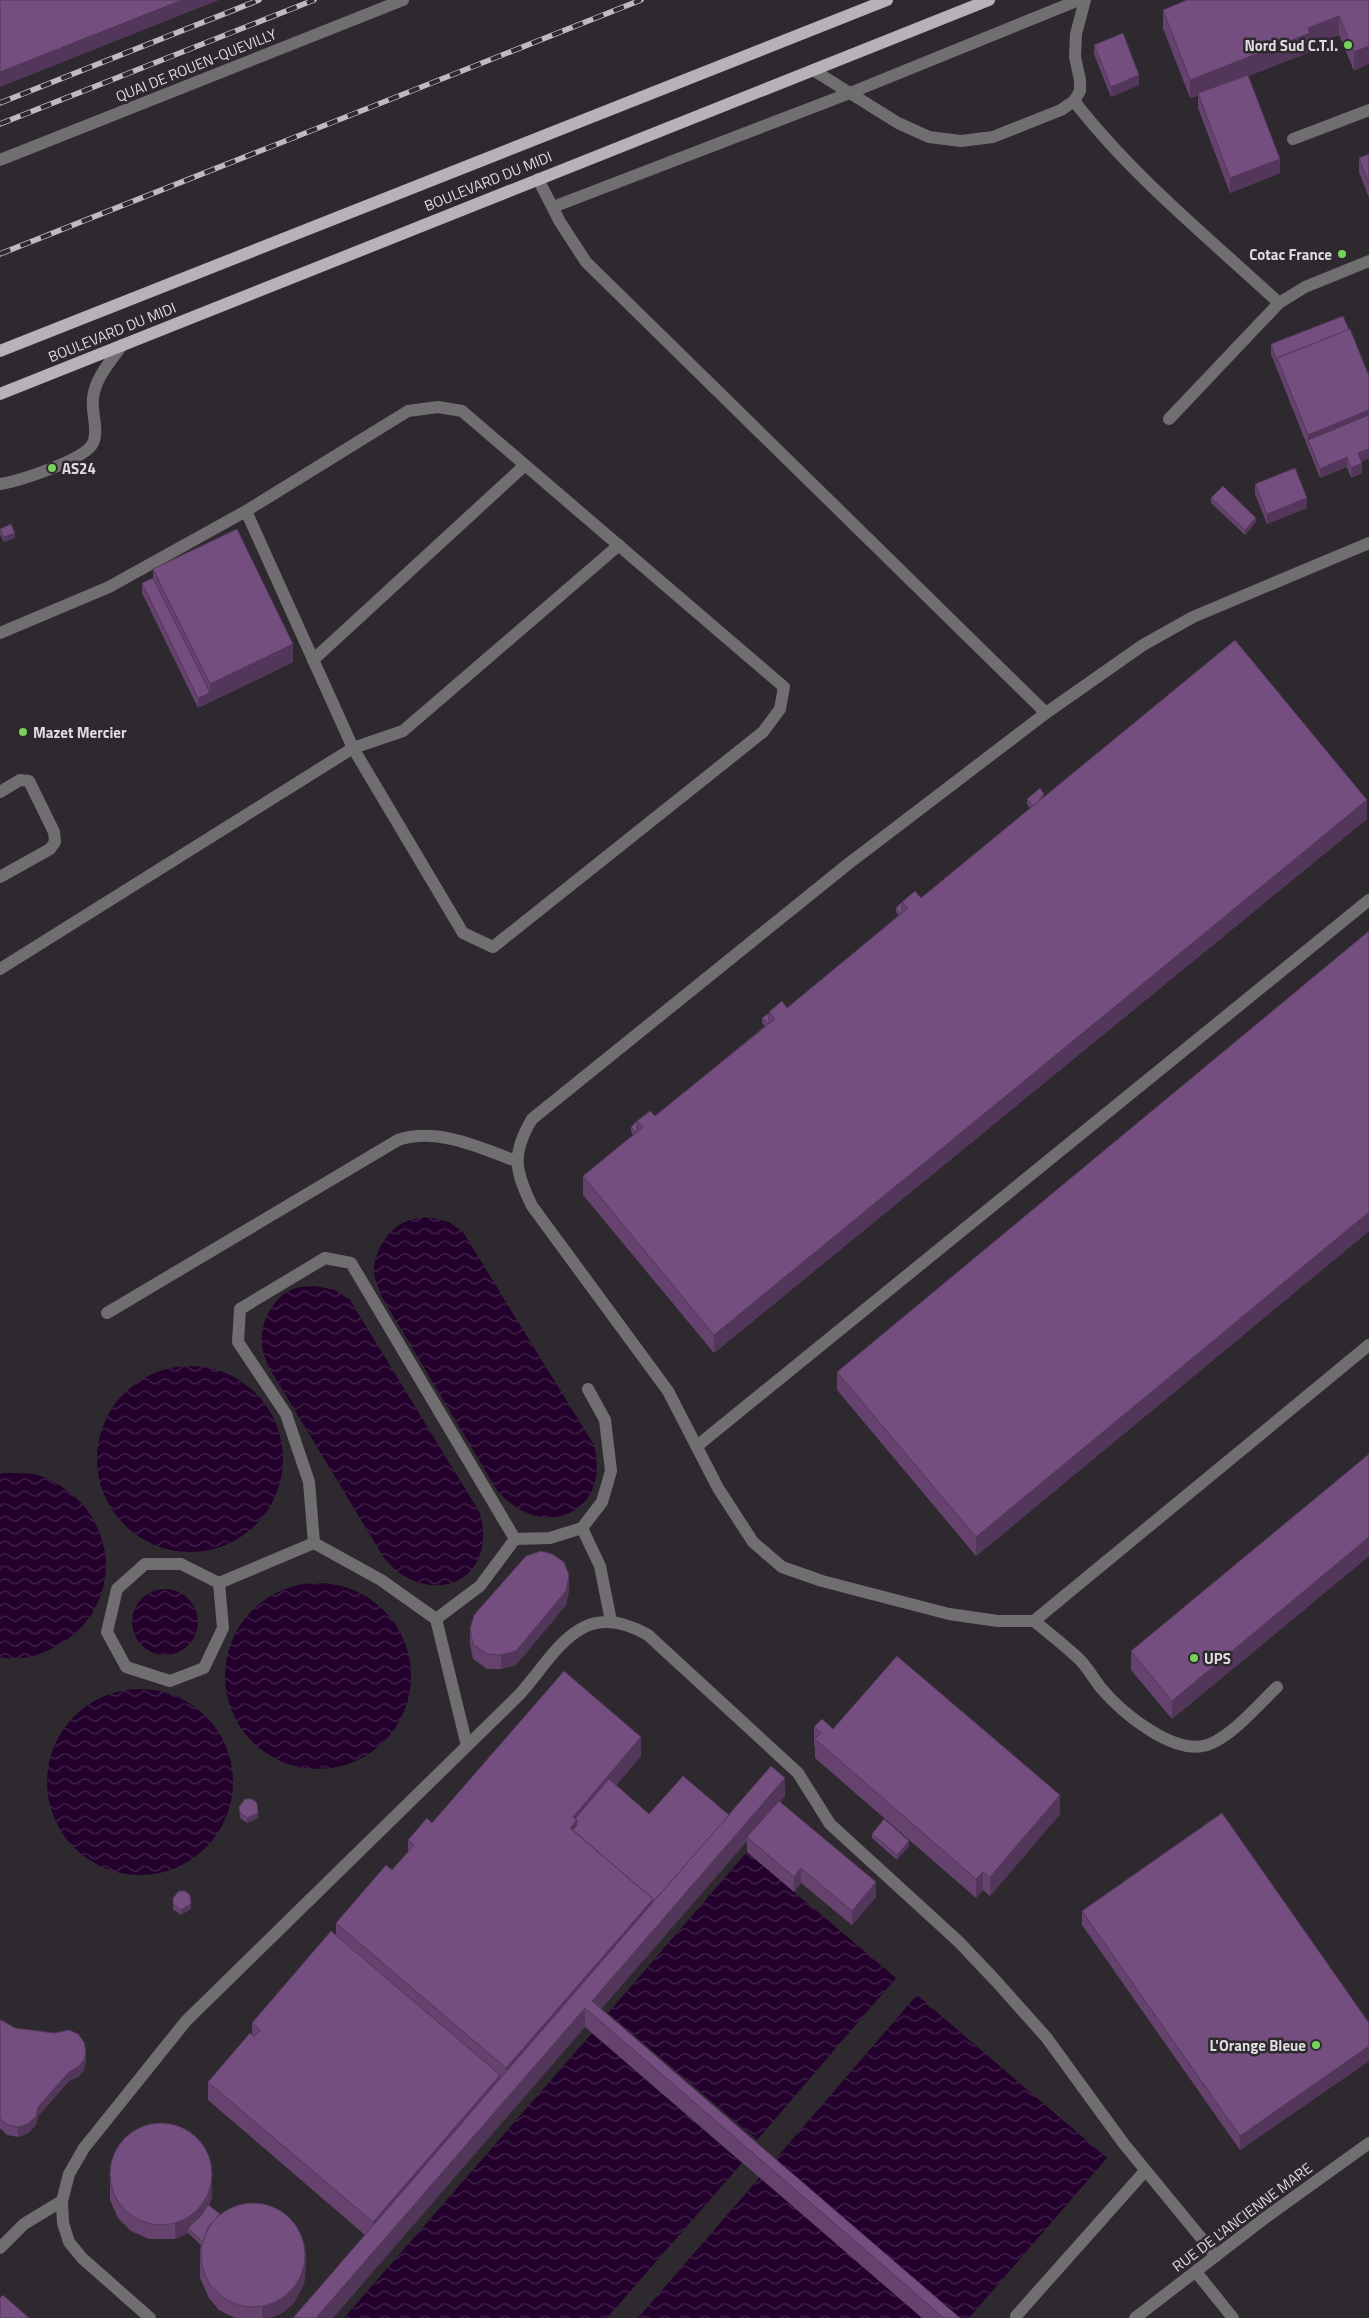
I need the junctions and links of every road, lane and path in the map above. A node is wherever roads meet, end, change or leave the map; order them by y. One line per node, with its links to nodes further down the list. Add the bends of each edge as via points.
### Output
1 (404, 0): 11 (street, QUAI DE ROUEN-QUEVILLY)
2 (886, 0): 17 (main road, BOULEVARD DU MIDI)
3 (988, 0): 6 (main road, BOULEVARD DU MIDI)
4 (1079, 0): 7 (street)
5 (1085, 0): 8 (street, via 1076,34 1075,57 1080,91)
6 (813, 70): 7 (street); 12 (main road, BOULEVARD DU MIDI)
7 (850, 93): 8 (street, via 929,137 961,141 993,137 1061,110); 13 (street)
8 (1074, 101): 15 (street, via 1128,164)
9 (1369, 110): 10 (street)
10 (1293, 139)
11 (0, 160)
12 (538, 179): 13 (street); 16 (main road, BOULEVARD DU MIDI)
13 (554, 207): 27 (street, via 586,262)
14 (1369, 261): 15 (street, via 1305,287)
15 (1279, 303): 19 (street)
16 (122, 345): 18 (main road, BOULEVARD DU MIDI); 21 (street, via 96,385 92,399 95,432 90,449 21,479)
17 (0, 351)
18 (0, 394)
19 (1169, 419)
20 (525, 465): 22 (street, via 462,411 438,407 408,411); 24 (street); 26 (street)
21 (0, 484)
22 (246, 511): 25 (street, via 109,587); 26 (street)
23 (1369, 543): 27 (street, via 1193,618 1143,645)
24 (618, 545): 28 (street, via 403,731); 28 (street, via 784,687 780,709 763,732 493,947 463,933)
25 (0, 633)
26 (313, 660): 28 (street)
27 (1046, 713): 33 (street, via 848,864 532,1120 521,1138)
28 (353, 748): 32 (street)
29 (0, 792): 30 (street, via 20,780 29,782 54,832 55,842 50,849)
30 (0, 877)
31 (1369, 900): 37 (street)
32 (0, 969)
33 (516, 1161): 34 (street, via 465,1142 413,1135 398,1140); 37 (street, via 519,1180 532,1206 668,1391)
34 (107, 1313)
35 (1369, 1345): 44 (street)
36 (588, 1389): 38 (street, via 605,1420 611,1471 602,1502)
37 (697, 1446): 44 (street, via 718,1488 753,1542 782,1567 822,1581 949,1614 998,1622)
38 (582, 1528): 39 (street, via 550,1538); 43 (street, via 600,1566)
39 (515, 1539): 40 (street, via 351,1263 325,1258 240,1308 238,1342 286,1414 309,1482); 42 (street, via 480,1586)
40 (314, 1542): 41 (street); 42 (street, via 381,1580)
41 (219, 1583): 41 (street, via 181,1564 145,1564 117,1589 107,1632 126,1667 170,1681 204,1668 223,1628)
42 (436, 1619): 46 (street)
43 (611, 1620): 46 (street, via 590,1623 570,1637 520,1694); 48 (street, via 630,1625 648,1635 798,1773 830,1824 959,1942 1046,2036)
44 (1034, 1620): 45 (street, via 1079,1659 1102,1689 1132,1716 1159,1735 1183,1746 1212,1744)
45 (1277, 1687)
46 (467, 1746): 49 (street, via 186,2021 84,2148 69,2174)
47 (1369, 2143): 52 (street, RUE DE L'ANCIENNE MARE)
48 (1145, 2171): 52 (street); 54 (street)
49 (62, 2202): 50 (street); 55 (street, via 63,2223 69,2242 82,2258)
50 (5, 2234): 51 (street)
51 (0, 2248)
52 (1216, 2256): 53 (street, RUE DE L'ANCIENNE MARE)
53 (1196, 2272): 56 (street, RUE DE L'ANCIENNE MARE); 57 (street)
54 (1016, 2316)
55 (150, 2318)
56 (1135, 2318)
57 (1233, 2318)

